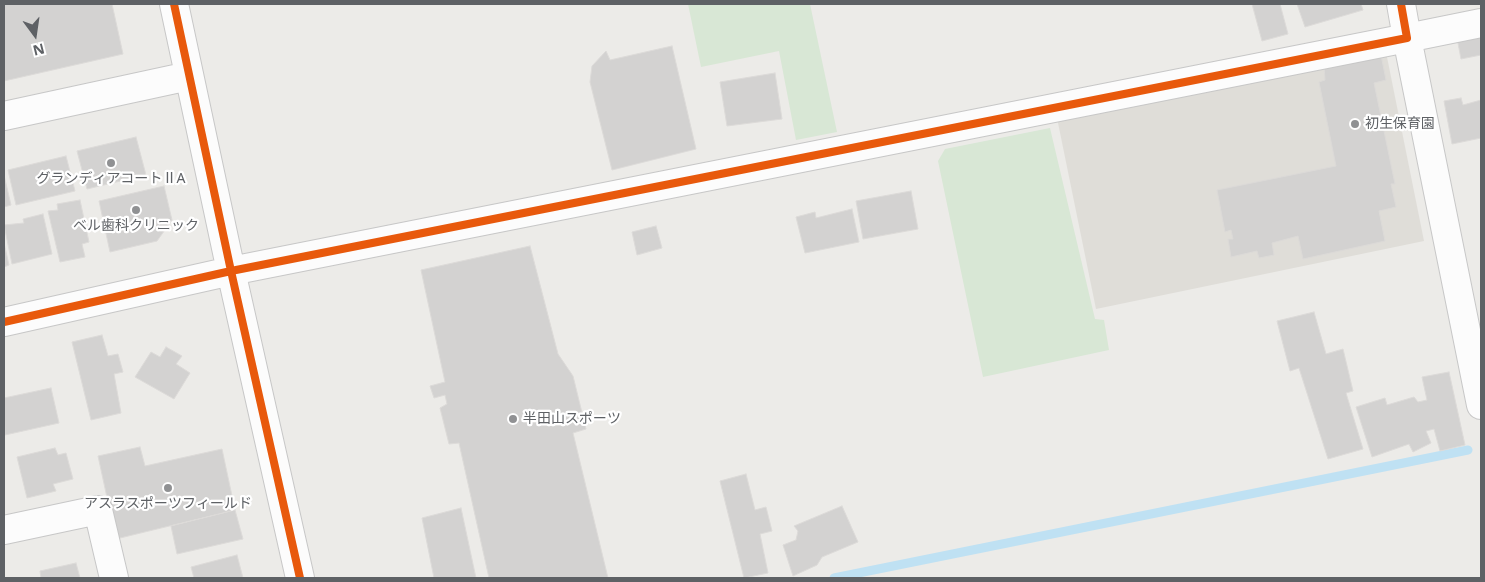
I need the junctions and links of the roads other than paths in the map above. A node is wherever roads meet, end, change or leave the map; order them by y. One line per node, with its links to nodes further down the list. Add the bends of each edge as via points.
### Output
1 (174, 4): 5 (street)
2 (1401, 4): 4 (street)
3 (1481, 23): 4 (street)
4 (1408, 38): 7 (street); 9 (street)
5 (189, 76): 6 (street); 7 (street)
6 (4, 116)
7 (231, 271): 8 (street); 12 (street)
8 (4, 322)
9 (1481, 405)
10 (4, 530): 11 (street, via 98,510)
11 (114, 578)
12 (300, 578)

